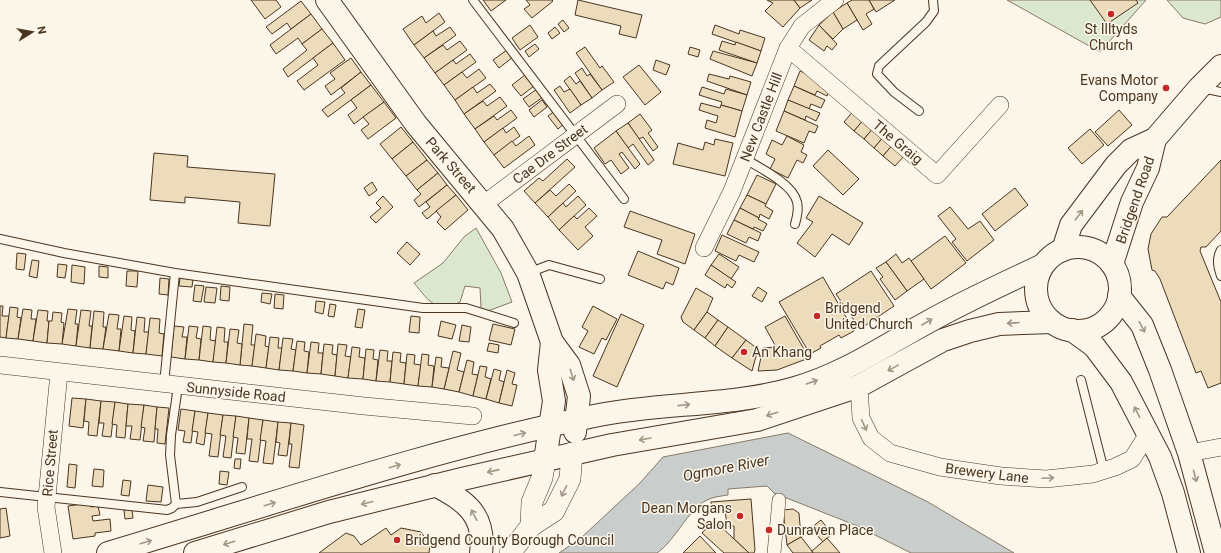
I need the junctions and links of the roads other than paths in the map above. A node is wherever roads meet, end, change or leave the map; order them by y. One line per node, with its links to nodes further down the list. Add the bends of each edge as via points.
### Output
1 (327, 0): 16 (main road, Park Street, via 416,124)
2 (473, 0): 12 (lane)
3 (835, 0): 5 (street, New Castle Hill, via 802,26)
4 (933, 0): 11 (lane, via 934,10 926,22 879,66 877,74 894,92)
5 (788, 48): 10 (street, The Graig, via 937,175); 14 (street, New Castle Hill)
6 (1221, 66): 7 (main road)
7 (1199, 88): 8 (lane); 13 (main road)
8 (1221, 92)
9 (617, 104): 12 (street, Cae Dre Street)
10 (1000, 105)
11 (919, 111)
12 (576, 134): 15 (lane); 16 (street, Cae Dre Street)
13 (1155, 139): 20 (main road, Bridgend Road, one-way to 13, via 1071,225 1116,165 1131,150); 22 (main road, Bridgend Road, via 1148,168 1132,202)
14 (745, 159): 17 (lane, via 792,192 797,201); 19 (street, New Castle Hill)
15 (624, 199)
16 (484, 204): 25 (main road, Park Street, via 503,229)
17 (795, 224)
18 (0, 240): 24 (lane)
19 (704, 248)
20 (1063, 250): 22 (main road, via 1076,247 1090,249); 23 (main road)
21 (1221, 250): 26 (lane, via 1218,255 1218,267)
22 (1112, 264): 28 (main road, via 1119,280)
23 (1043, 265): 29 (main road, via 1036,289 1041,307); 39 (main road, one-way to 23, via 603,414 748,398 794,388 855,364 929,321)
24 (175, 273): 30 (lane, via 423,308 466,308); 36 (lane)
25 (528, 273): 27 (lane, via 549,265); 32 (main road, Park Street)
26 (1221, 276)
27 (600, 279)
28 (1119, 296): 31 (main road, via 1115,309 1107,319 1085,330); 43 (main road, one-way to 43, via 1142,326)
29 (1052, 322): 31 (main road); 37 (main road, one-way to 37, via 999,324 970,331 943,340)
30 (514, 323)
31 (1072, 330): 41 (main road, one-way to 31, via 1121,382 1094,346)
32 (552, 342): 39 (main road, Park Street, one-way to 39, via 569,365 579,396); 40 (main road, Park Street, via 548,370 554,401)
33 (0, 365): 34 (street, Sunnyside Road)
34 (59, 373): 36 (street, Sunnyside Road); 50 (street, Rice Street)
35 (1081, 380): 46 (lane)
36 (171, 385): 38 (street, Sunnyside Road); 52 (lane, via 170,455)
37 (859, 386): 44 (main road, one-way to 44, via 756,420); 46 (street, Brewery Lane, one-way to 46, via 860,418 865,429 871,438 890,453 940,467 1000,476 1046,479 1093,474)
38 (473, 416)
39 (576, 420): 40 (main road); 44 (main road, Park Street)
40 (550, 426): 45 (main road, Park Street); 55 (main road, one-way to 40, via 405,463)
41 (1148, 434): 46 (street, Brewery Lane, via 1132,459); 60 (main road, via 1160,457 1173,493)
42 (1221, 447): 43 (street)
43 (1189, 453): 61 (main road, one-way to 61)
44 (572, 454): 45 (main road); 53 (street, one-way to 53, via 570,479 554,511)
45 (545, 460): 47 (main road, one-way to 47); 53 (street, via 542,478 532,502)
46 (1104, 470)
47 (435, 485): 56 (main road, one-way to 56, via 329,512); 57 (main road, one-way to 47, via 481,533 472,511 453,494)
48 (242, 487): 52 (lane, via 197,502)
49 (0, 492): 50 (lane)
50 (47, 497): 52 (lane, via 167,510); 54 (street, Rice Street)
51 (779, 500): 59 (street)
52 (176, 504)
53 (531, 526): 58 (street)
54 (53, 553)
55 (108, 553)
56 (195, 553)
57 (481, 553)
58 (510, 553)
59 (774, 553)
60 (1189, 553)
61 (1216, 553)

